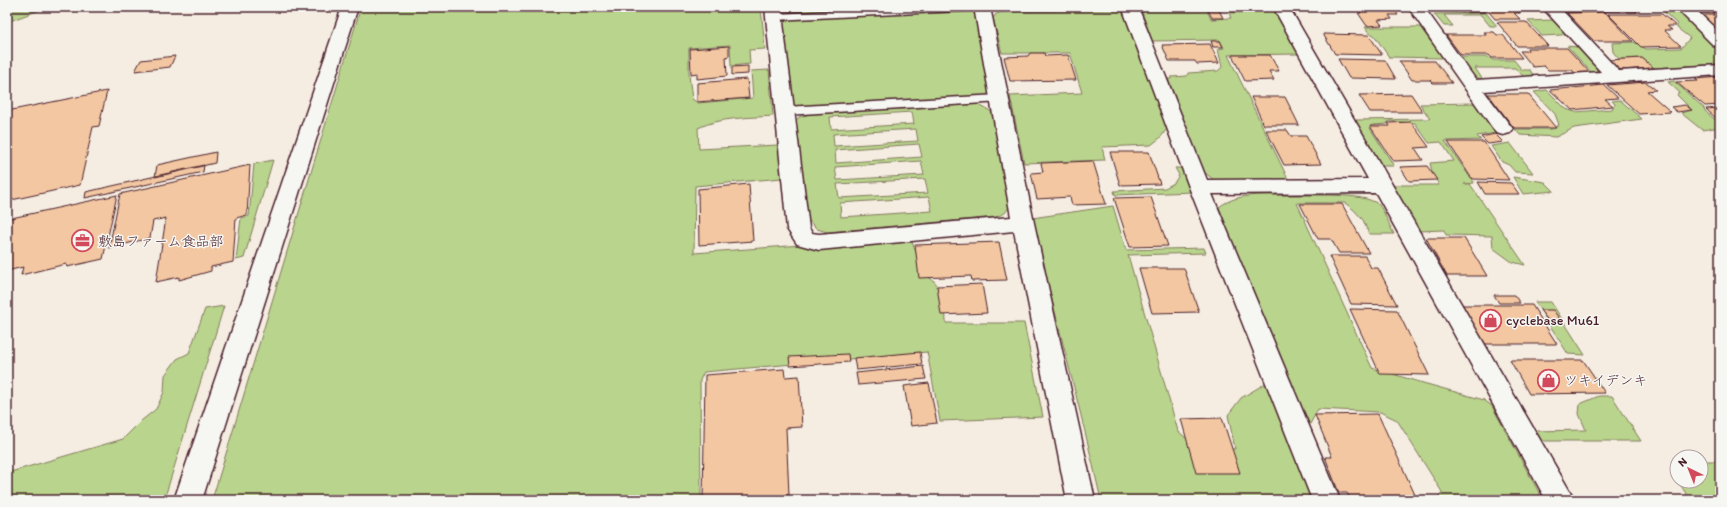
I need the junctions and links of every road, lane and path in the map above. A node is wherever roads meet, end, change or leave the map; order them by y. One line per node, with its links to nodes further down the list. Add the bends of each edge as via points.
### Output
1 (350, 7): 19 (street)
2 (981, 7): 8 (lane); 13 (street)
3 (1130, 7): 17 (street)
4 (1281, 7): 16 (street)
5 (1416, 7): 12 (street)
6 (1550, 7): 11 (street)
7 (1683, 7): 9 (street)
8 (774, 12): 14 (street)
9 (1720, 42)
10 (1720, 70): 11 (street)
11 (1615, 77): 12 (street)
12 (1471, 86): 15 (street)
13 (998, 99): 14 (lane); 18 (street)
14 (785, 111): 18 (street, via 798,229 805,239 819,242)
15 (1503, 129)
16 (1382, 186): 17 (street); 22 (street)
17 (1200, 187): 21 (street)
18 (1023, 223): 20 (street)
19 (188, 500)
20 (1081, 500)
21 (1326, 500)
22 (1561, 500)

